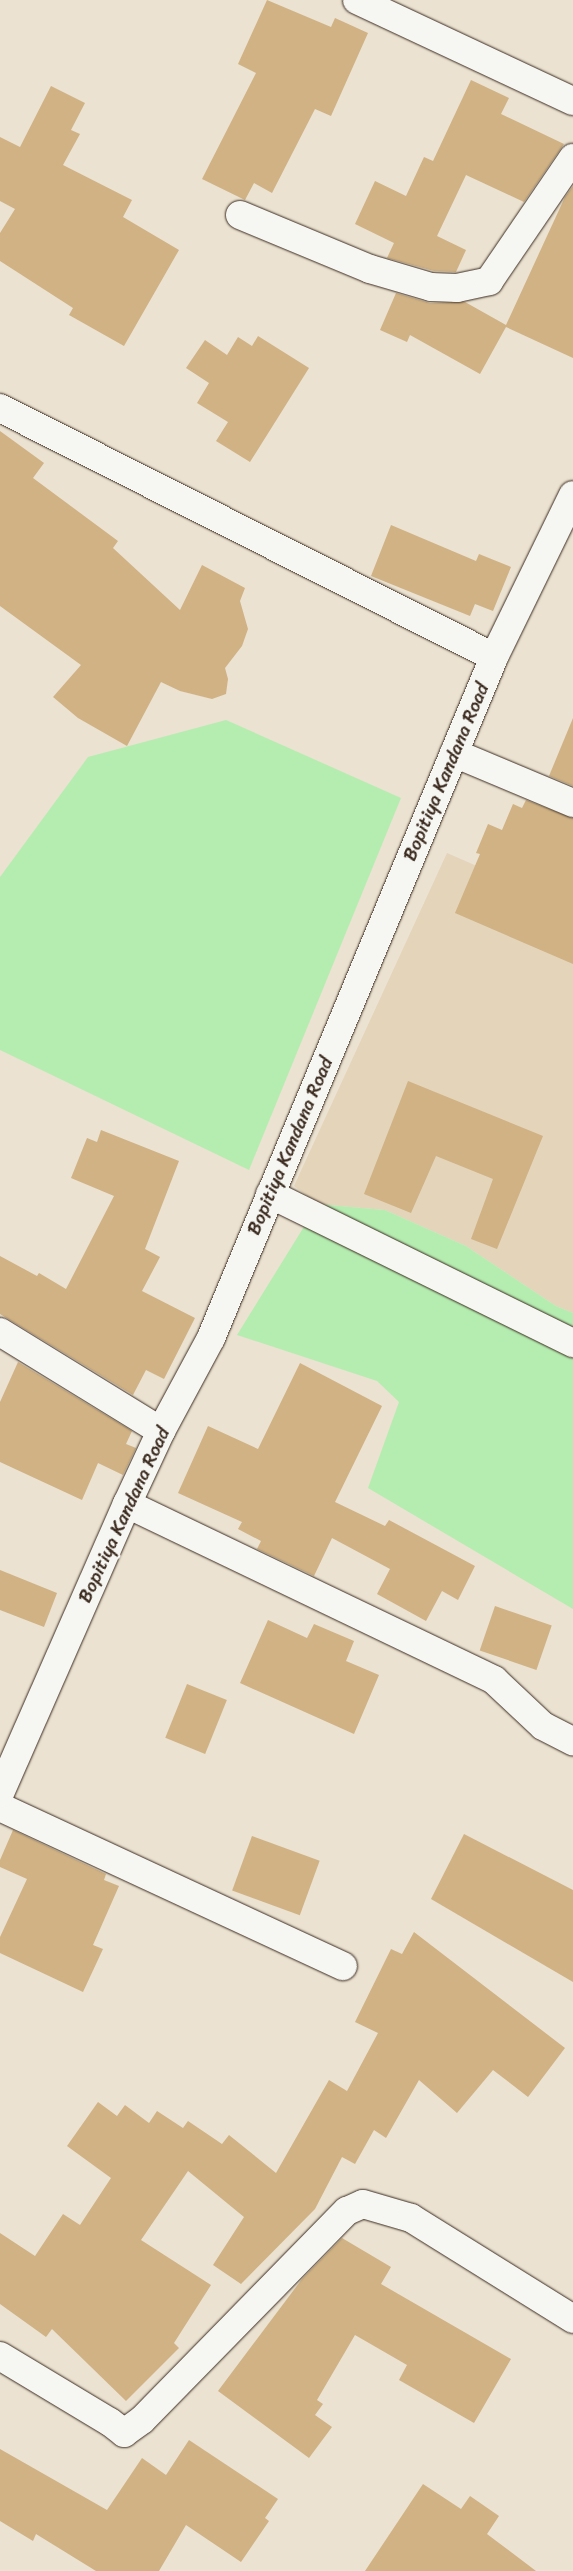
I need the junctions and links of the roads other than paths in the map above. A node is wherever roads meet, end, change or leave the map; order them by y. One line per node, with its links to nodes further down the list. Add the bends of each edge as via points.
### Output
1 (357, 0): 2 (street)
2 (573, 101)
3 (573, 158): 4 (street, via 489,281 457,288 431,287 370,269)
4 (240, 215)
5 (0, 408): 7 (street)
6 (573, 495): 7 (street, Bopitiya Kandana Road)
7 (494, 657): 8 (street, Bopitiya Kandana Road)
8 (454, 753): 9 (street); 10 (street, Bopitiya Kandana Road)
9 (573, 803)
10 (270, 1194): 12 (street); 13 (street, Bopitiya Kandana Road, via 211,1338)
11 (0, 1332): 13 (street)
12 (573, 1343)
13 (161, 1432): 14 (street, Bopitiya Kandana Road)
14 (127, 1504): 15 (street, via 494,1680 543,1726); 16 (street, Bopitiya Kandana Road)
15 (573, 1741)
16 (0, 1793)
17 (0, 1807): 18 (street)
18 (343, 1966)
19 (573, 2319): 20 (street, via 411,2218 363,2204 348,2211 142,2420 124,2434 110,2422)
20 (0, 2356)

